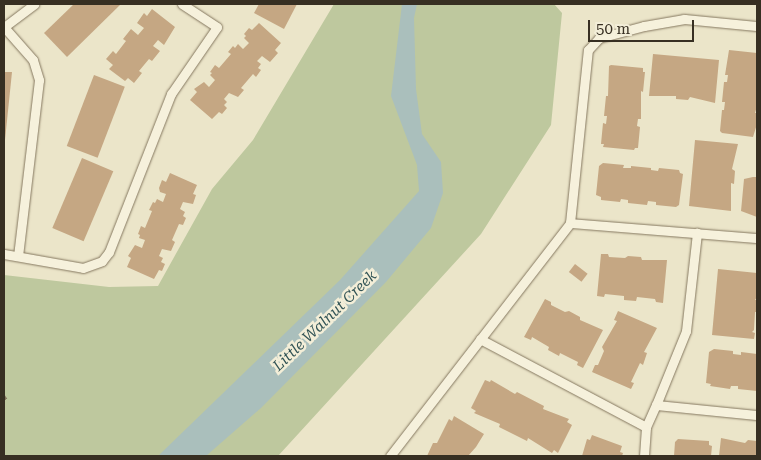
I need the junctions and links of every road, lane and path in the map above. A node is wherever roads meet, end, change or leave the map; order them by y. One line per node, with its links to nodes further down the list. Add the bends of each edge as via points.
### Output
1 (34, 4): 4 (lane)
2 (182, 4): 9 (lane, via 217,27 171,94 109,252 102,261 83,268)
3 (757, 26): 5 (lane, via 684,19 598,38 588,50)
4 (4, 27): 9 (lane, via 33,60 39,80)
5 (570, 223): 6 (lane); 10 (lane)
6 (697, 233): 7 (lane); 11 (lane, via 686,331)
7 (757, 238)
8 (4, 254): 9 (lane)
9 (18, 256)
10 (480, 339): 13 (lane); 14 (lane)
11 (656, 405): 12 (lane); 13 (lane)
12 (757, 415)
13 (646, 427): 15 (lane)
14 (390, 456)
15 (644, 456)

